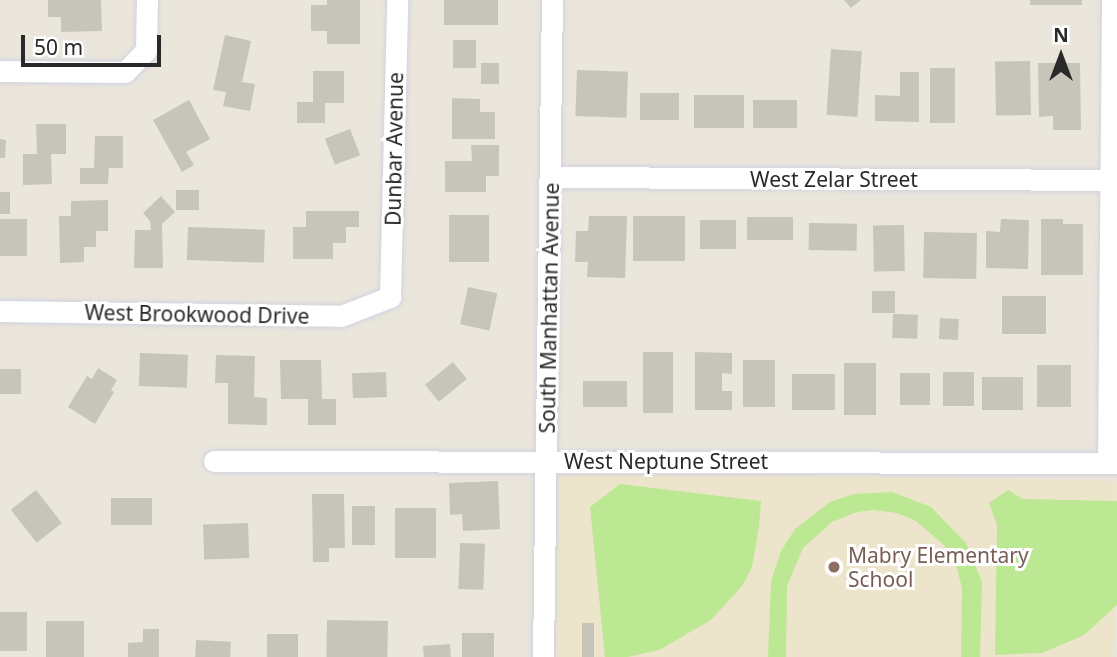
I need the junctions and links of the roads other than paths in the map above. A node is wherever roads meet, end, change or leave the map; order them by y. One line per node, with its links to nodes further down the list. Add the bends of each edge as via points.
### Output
1 (147, 0): 5 (street, via 146,50 125,72)
2 (397, 0): 8 (street, Dunbar Avenue)
3 (552, 0): 6 (street, South Manhattan Avenue)
4 (1112, 0): 7 (street)
5 (0, 71)
6 (551, 177): 7 (street, West Zelar Street); 11 (street, South Manhattan Avenue)
7 (1114, 180): 12 (street)
8 (390, 297): 9 (street, West Brookwood Drive, via 341,316)
9 (0, 311)
10 (214, 461): 11 (street, West Neptune Street)
11 (546, 461): 12 (street, West Neptune Street); 13 (street, South Manhattan Avenue)
12 (1113, 463)
13 (543, 657)

